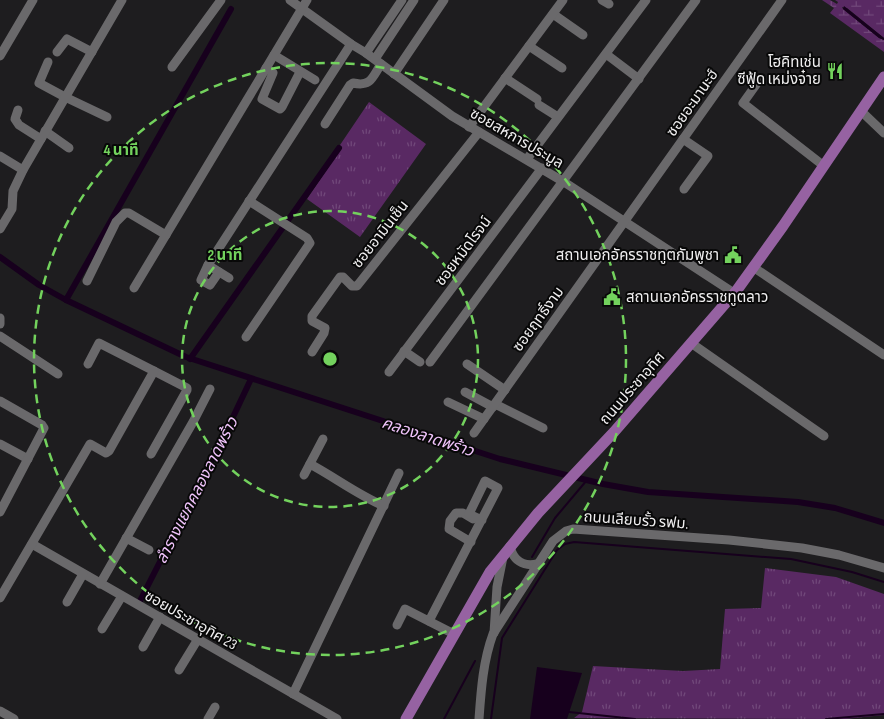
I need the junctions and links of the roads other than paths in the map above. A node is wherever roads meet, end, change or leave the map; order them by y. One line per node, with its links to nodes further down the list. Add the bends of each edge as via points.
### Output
1 (33, 0): 25 (street)
2 (122, 0): 21 (street)
3 (220, 0): 28 (street)
4 (290, 0): 13 (street, ซอยสหการประมูล)
5 (307, 0): 13 (street)
6 (402, 0): 15 (street)
7 (414, 0): 16 (street)
8 (444, 0): 32 (street)
9 (563, 0): 14 (street)
10 (646, 0): 23 (street)
11 (696, 0): 35 (street)
12 (782, 0): 48 (street, ซอยอะมานะฮ์)
13 (302, 9): 18 (street, ซอยสหการประมูล); 24 (street)
14 (553, 14): 17 (street); 19 (street)
15 (386, 23): 16 (street); 22 (street)
16 (395, 29): 27 (street)
17 (583, 35)
18 (351, 44): 22 (street, ซอยสหการประมูล); 57 (street)
19 (529, 46): 30 (street); 34 (street)
20 (57, 52): 21 (street, via 67,39)
21 (92, 52): 38 (street)
22 (366, 53): 27 (street, ซอยสหการประมูล)
23 (606, 54): 35 (street); 42 (street)
24 (274, 55): 29 (street); 31 (street)
25 (0, 56)
26 (48, 62): 38 (street, via 39,83)
27 (378, 62): 32 (street, ซอยสหการประมูล); 43 (street, via 367,84 350,85)
28 (172, 67)
29 (266, 68): 31 (street, via 273,74 262,100 280,109); 60 (street)
30 (562, 68)
31 (300, 72): 36 (street)
32 (394, 74): 44 (street, ซอยสหการประมูล)
33 (884, 77): 40 (main road, ถนนประชาอุทิศ)
34 (505, 78): 42 (street); 44 (street)
35 (639, 79): 55 (street)
36 (315, 80)
37 (758, 82): 52 (street, via 743,103)
38 (65, 98): 41 (street); 47 (street)
39 (18, 110): 47 (street, via 15,119 19,125)
40 (861, 111): 46 (street); 52 (main road, ถนนประชาอุทิศ)
41 (107, 117)
42 (558, 117): 51 (street)
43 (325, 124)
44 (470, 127): 45 (street, ซอยสหการประมูล)
45 (478, 132): 51 (street, ซอยสหการประมูล); 74 (street, ซอยอามินเซ็น, via 357,286 340,277 312,316 312,321 325,328)
46 (884, 133)
47 (43, 135): 49 (street); 54 (street)
48 (683, 139): 56 (street, via 708,156); 58 (street, ซอยอะมานะฮ์)
49 (70, 148)
50 (0, 156): 54 (street)
51 (527, 159): 53 (street, ซอยสหการประมูล)
52 (824, 166): 62 (main road, ถนนประชาอุทิศ)
53 (542, 168): 55 (street, ซอยสหการประมูล); 73 (street, ซอยหมัดโรจน์)
54 (23, 170): 59 (street, via 13,191 12,209)
55 (564, 182): 58 (street, ซอยสหการประมูล); 77 (street)
56 (684, 189)
57 (249, 201): 61 (street); 71 (street, via 310,243)
58 (625, 221): 67 (street, ซอยสหการประมูล); 84 (street, ซอยฤทธิ์งาม)
59 (0, 229)
60 (166, 235): 65 (street, via 125,213 116,222); 66 (street)
61 (208, 265): 63 (street); 63 (street, via 201,281 210,285)
62 (753, 267): 67 (main road, ถนนประชาอุทิศ); 75 (street)
63 (219, 272): 64 (street)
64 (229, 278)
65 (87, 281)
66 (134, 288)
67 (734, 293): 72 (main road, ถนนประชาอุทิศ)
68 (0, 318): 69 (street)
69 (0, 324)
70 (0, 336): 82 (street)
71 (246, 337)
72 (691, 343): 92 (street); 106 (main road, ถนนประชาอุทิศ)
73 (404, 351): 76 (street); 81 (street, ซอยหมัดโรจน์)
74 (312, 352)
75 (884, 355)
76 (420, 362)
77 (430, 362)
78 (88, 364): 80 (street, via 99,343)
79 (467, 364): 84 (street)
80 (154, 370): 95 (street, via 188,390); 104 (street, via 109,451 106,453 90,444)
81 (389, 372)
82 (58, 374)
83 (210, 389): 102 (street)
84 (505, 390): 88 (street, ซอยฤทธิ์งาม)
85 (465, 392): 88 (street)
86 (0, 401): 96 (street, via 44,426)
87 (448, 402): 89 (street)
88 (494, 406): 89 (street, ซอยฤทธิ์งาม); 90 (street)
89 (484, 419): 91 (street, ซอยฤทธิ์งาม)
90 (543, 428)
91 (474, 433)
92 (824, 436)
93 (323, 439): 97 (street)
94 (0, 444): 96 (street)
95 (151, 454)
96 (28, 459): 101 (street)
97 (310, 464): 99 (street); 100 (street, via 355,493)
98 (399, 474): 100 (street)
99 (304, 475)
100 (384, 506): 123 (street)
101 (0, 512)
102 (126, 538): 105 (street); 110 (street)
103 (471, 542): 103 (street, via 449,529 456,513 482,521); 115 (street)
104 (32, 544): 109 (street, ซอยประชาอุทิศ 23); 112 (street)
105 (149, 550)
106 (507, 550): 107 (street, via 519,562); 118 (main road, ถนนประชาอุทิศ, via 490,572); 119 (street, via 497,587)
107 (537, 564): 108 (street, ถนนเลียบรั้ว รฟม., via 553,541 573,529 802,548); 119 (street, ถนนเลียบรั้ว รฟม.)
108 (884, 568)
109 (83, 574): 110 (street, ซอยประชาอุทิศ 23); 113 (street)
110 (100, 584): 111 (street, ซอยประชาอุทิศ 23)
111 (122, 596): 114 (street, ซอยประชาอุทิศ 23); 117 (street)
112 (0, 598)
113 (67, 602)
114 (160, 617): 120 (street, ซอยประชาอุทิศ 23); 121 (street)
115 (428, 621): 116 (street, via 405,609); 118 (street)
116 (397, 625)
117 (102, 629)
118 (454, 634): 129 (main road, ถนนประชาอุทิศ)
119 (493, 634): 130 (street, ถนนเลียบรั้ว รฟม.)
120 (198, 639): 122 (street); 123 (street, ซอยประชาอุทิศ 23)
121 (143, 647)
122 (179, 670)
123 (293, 694): 128 (street, ซอยประชาอุทิศ 23)
124 (215, 707): 127 (street)
125 (0, 711): 126 (street)
126 (14, 719)
127 (208, 719)
128 (337, 719)
129 (406, 719)
130 (479, 719)

